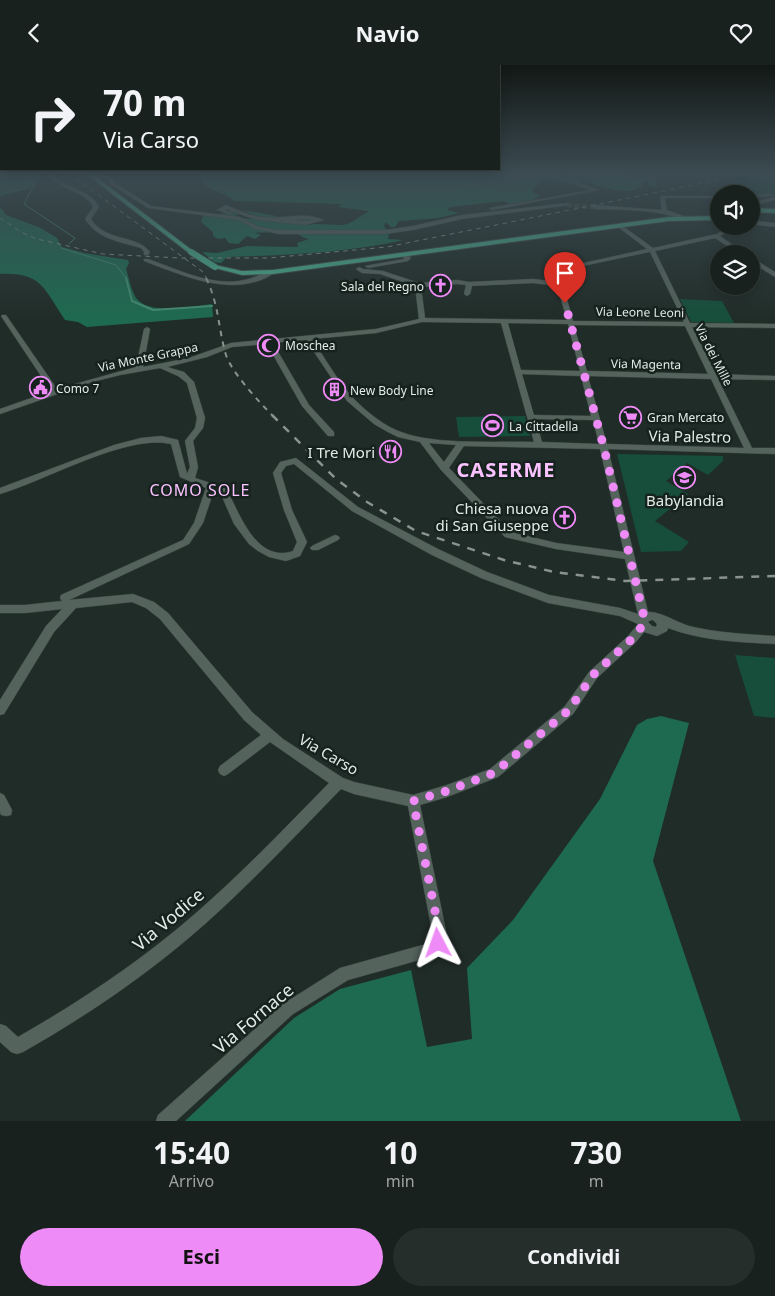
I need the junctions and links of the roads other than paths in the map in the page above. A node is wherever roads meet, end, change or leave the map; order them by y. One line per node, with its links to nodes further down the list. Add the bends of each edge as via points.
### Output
1 (90, 222): 14 (street, via 104,234 144,247 146,257 204,282 248,281)
2 (152, 222): 14 (main road, bridge, via 215,267 242,273)
3 (249, 222): 4 (street, via 257,228 279,232 385,231)
4 (436, 222)
5 (646, 222): 8 (main road)
6 (760, 223): 7 (street)
7 (775, 225)
8 (620, 226): 11 (street, Via dei Mille); 12 (main road)
9 (716, 236): 10 (street); 11 (street)
10 (730, 245)
11 (651, 249): 17 (street, via 577,266); 25 (street, Via dei Mille)
12 (405, 255): 14 (main road); 18 (street, via 406,260 359,269 381,272)
13 (760, 265): 15 (street)
14 (273, 272)
15 (775, 275)
16 (469, 284): 17 (street, via 533,281); 18 (street); 19 (street)
17 (560, 284): 24 (street)
18 (418, 285): 21 (street)
19 (467, 294)
20 (4, 316): 37 (street)
21 (422, 321): 22 (street, Via Monte Grappa); 29 (street, Via Monte Grappa, via 376,331)
22 (484, 322): 23 (street, Via Leone Leoni); 28 (street)
23 (504, 322): 24 (street, Via Leone Leoni); 28 (street)
24 (570, 322): 25 (street, Via Leone Leoni); 34 (street)
25 (686, 324): 26 (street, Via Leone Leoni); 35 (street, Via dei Mille)
26 (775, 326)
27 (147, 329): 33 (street, via 139,368)
28 (505, 331): 32 (street)
29 (307, 337): 30 (street, Via Monte Grappa); 42 (street, Via Palestro, via 359,408 389,432)
30 (269, 341): 31 (street, Via Monte Grappa, via 231,345 216,353); 41 (street, via 306,406)
31 (160, 367): 33 (street, Via Monte Grappa); 49 (street, via 172,369 190,382 201,418 199,428 189,441 194,467)
32 (517, 372): 34 (street, Via Magenta); 39 (street)
33 (120, 373): 37 (street, Via Monte Grappa)
34 (584, 374): 35 (street, Via Magenta); 40 (street)
35 (712, 376): 36 (street, Via Magenta); 46 (street, Via dei Mille)
36 (775, 378)
37 (55, 391): 38 (street, Via Monte Grappa)
38 (0, 412)
39 (531, 417): 40 (street); 44 (street)
40 (594, 418): 45 (street)
41 (331, 434)
42 (423, 441): 43 (street, Via Palestro); 48 (street)
43 (462, 443): 44 (street, Via Palestro); 48 (street)
44 (539, 445): 45 (street, Via Palestro)
45 (604, 448): 46 (street, Via Palestro); 54 (street)
46 (749, 450): 47 (street, Via Palestro)
47 (775, 451)
48 (444, 468): 54 (street, via 508,535 556,546)
49 (190, 479): 50 (street); 51 (street, via 183,475 175,442 165,437 118,445)
50 (210, 486): 55 (street, via 203,516 186,542); 57 (street, via 223,490 248,540 280,557 291,557 301,549 302,542 277,473 287,462 299,461 355,509 484,575 548,599 620,612)
51 (0, 491)
52 (336, 538): 53 (street)
53 (315, 548)
54 (630, 556): 57 (street, via 639,600)
55 (69, 601): 56 (street, Via Carso, via 26,609); 59 (street); 60 (street, Via Carso, via 133,599 150,605 164,616 248,716)
56 (0, 609)
57 (650, 623): 58 (street, via 714,636); 63 (street, Via Carso, via 593,675 569,710 494,773)
58 (775, 640)
59 (0, 710)
60 (270, 735): 61 (street); 62 (street, Via Carso)
61 (224, 770)
62 (339, 782): 63 (street, Via Carso); 64 (street, Via Vodice, via 201,918 125,979 17,1046)
63 (413, 801): 65 (street, Via Fornace, via 439,931 438,943 430,950 345,973 288,1009)
64 (0, 1031)
65 (164, 1121)

